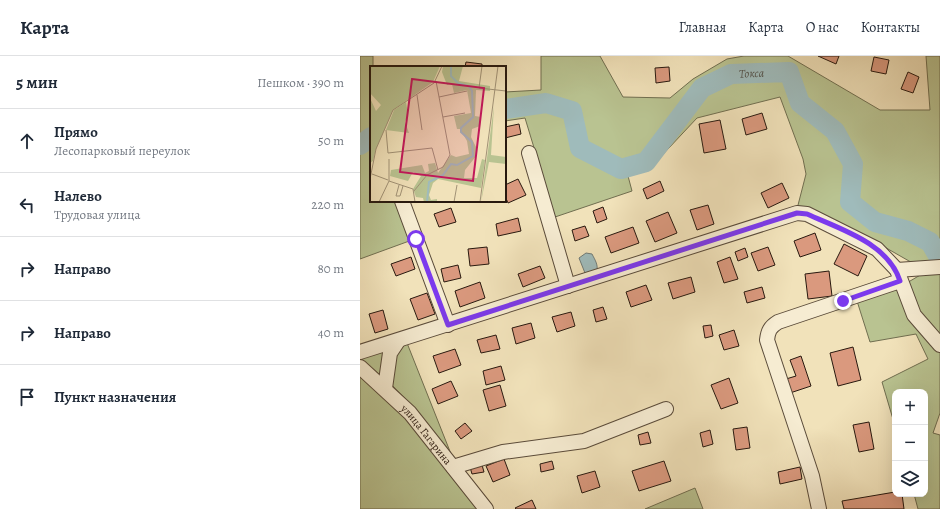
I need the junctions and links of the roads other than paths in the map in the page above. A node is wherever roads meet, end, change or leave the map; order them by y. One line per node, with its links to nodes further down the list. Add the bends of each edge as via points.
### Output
1 (529, 153): 5 (street)
2 (402, 202): 6 (street)
3 (939, 267): 4 (street)
4 (898, 275): 5 (street, via 877,248 807,214 797,213); 8 (street, via 914,315); 15 (street, via 778,322 768,332 766,340 812,476)
5 (568, 286): 6 (street)
6 (448, 325): 7 (street)
7 (398, 341): 9 (street); 11 (street, via 390,353)
8 (940, 345)
9 (360, 352)
10 (360, 366): 11 (street, улица Гагарина)
11 (385, 388): 13 (street, улица Гагарина, via 410,413)
12 (666, 409): 13 (street, via 584,441 503,452)
13 (453, 467): 14 (street, улица Гагарина)
14 (486, 509)
15 (819, 509)

